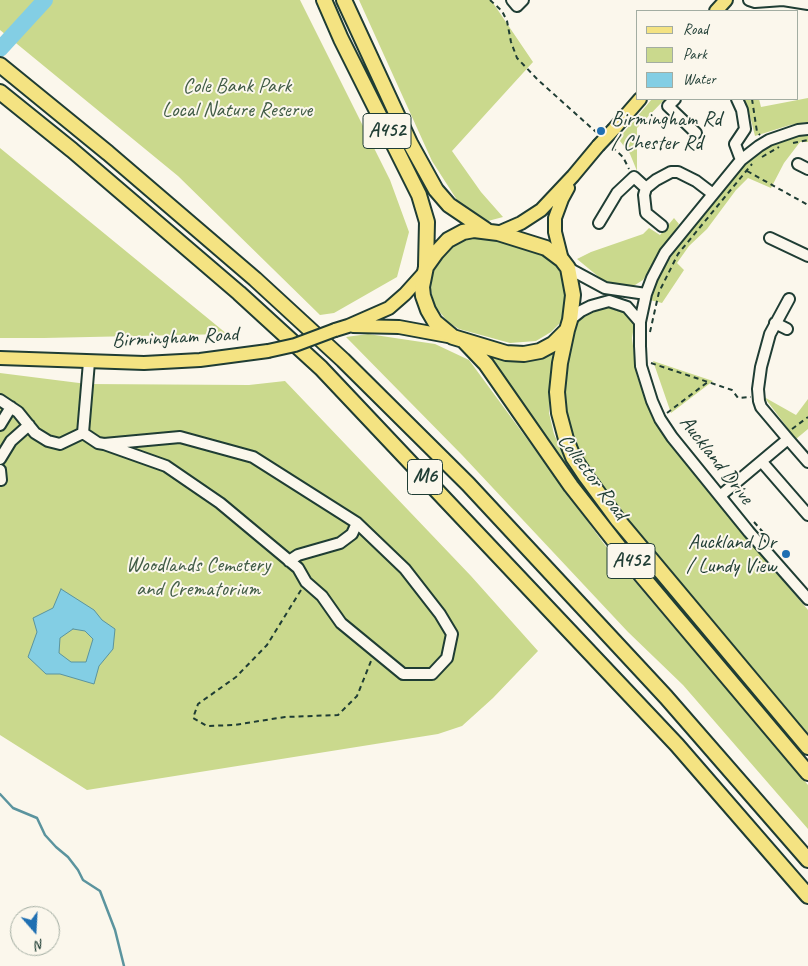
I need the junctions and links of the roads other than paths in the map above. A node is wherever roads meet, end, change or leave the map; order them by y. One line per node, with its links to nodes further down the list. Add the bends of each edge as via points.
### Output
1 (324, 0): 27 (highway, A452, via 419,195 427,222)
2 (344, 0): 23 (highway, A452, via 410,143 436,190 449,205)
3 (512, 0): 4 (street, via 517,6)
4 (522, 0)
5 (749, 0): 6 (street)
6 (779, 0): 7 (street)
7 (808, 4)
8 (0, 65): 55 (highway, M6, via 255,279 344,360 468,484 646,676)
9 (3, 94): 56 (highway, M6, via 239,293 321,368 670,737)
10 (639, 100): 18 (main road, bridge)
11 (674, 100): 14 (street, via 668,106)
12 (737, 100): 15 (street, via 745,129 735,144)
13 (808, 129): 15 (street, Auckland Drive, via 769,140)
14 (696, 133)
15 (741, 160): 20 (street, Auckland Drive)
16 (798, 164): 17 (street)
17 (808, 169)
18 (573, 176): 23 (main road, via 541,210 521,223); 26 (main road, via 555,218 555,232)
19 (646, 188): 20 (street, via 671,172 678,172); 21 (street, via 634,177 617,193); 22 (street, via 646,213)
20 (713, 194): 28 (street, Auckland Drive, via 665,253)
21 (599, 223)
22 (662, 226)
23 (492, 232): 26 (highway, A452, via 546,248); 27 (highway, A452, via 463,232 448,240)
24 (770, 238): 25 (street)
25 (808, 256)
26 (565, 264): 28 (street, via 605,288); 32 (highway, A452, via 574,295)
27 (425, 270): 33 (main road, Birmingham Road, via 389,308); 35 (highway, A452, via 423,296 428,310 435,322)
28 (646, 294): 30 (street, Auckland Drive)
29 (789, 299): 31 (street)
30 (640, 322): 32 (street, via 627,307 609,301 581,311); 48 (street, Auckland Drive, via 641,366 656,410 672,437)
31 (775, 323): 34 (street); 43 (street, via 761,367 758,396 761,407)
32 (569, 325): 35 (highway, A452, via 553,344 524,354 506,353); 53 (highway, Collector Road / A452, via 560,363 559,413 566,439 584,475)
33 (348, 326): 35 (main road, Birmingham Road, via 399,327); 37 (main road, Birmingham Road, bridge, via 268,351 200,360)
34 (787, 329)
35 (459, 339): 54 (highway, Collector Road / A452, via 486,364 571,486)
36 (0, 358): 37 (main road, Birmingham Road)
37 (89, 362): 42 (street)
38 (0, 400): 39 (street)
39 (11, 407): 40 (street); 41 (street)
40 (0, 425)
41 (29, 425): 42 (street, via 48,441 60,444); 45 (street, via 11,441)
42 (83, 433): 44 (street)
43 (786, 437): 46 (street); 47 (street)
44 (104, 444): 50 (street, via 180,437 253,458); 51 (street, via 166,466 220,504)
45 (0, 459)
46 (762, 462): 48 (street); 49 (street)
47 (808, 462)
48 (720, 496): 52 (street, Auckland Drive)
49 (808, 515)
50 (357, 523): 51 (street, via 352,534 340,543 298,555); 51 (street, via 404,569 452,634 447,658 432,674 403,674 375,652 341,623 322,596)
51 (289, 561)
52 (808, 599)
53 (808, 747)
54 (808, 773)
55 (808, 860)
56 (808, 896)

